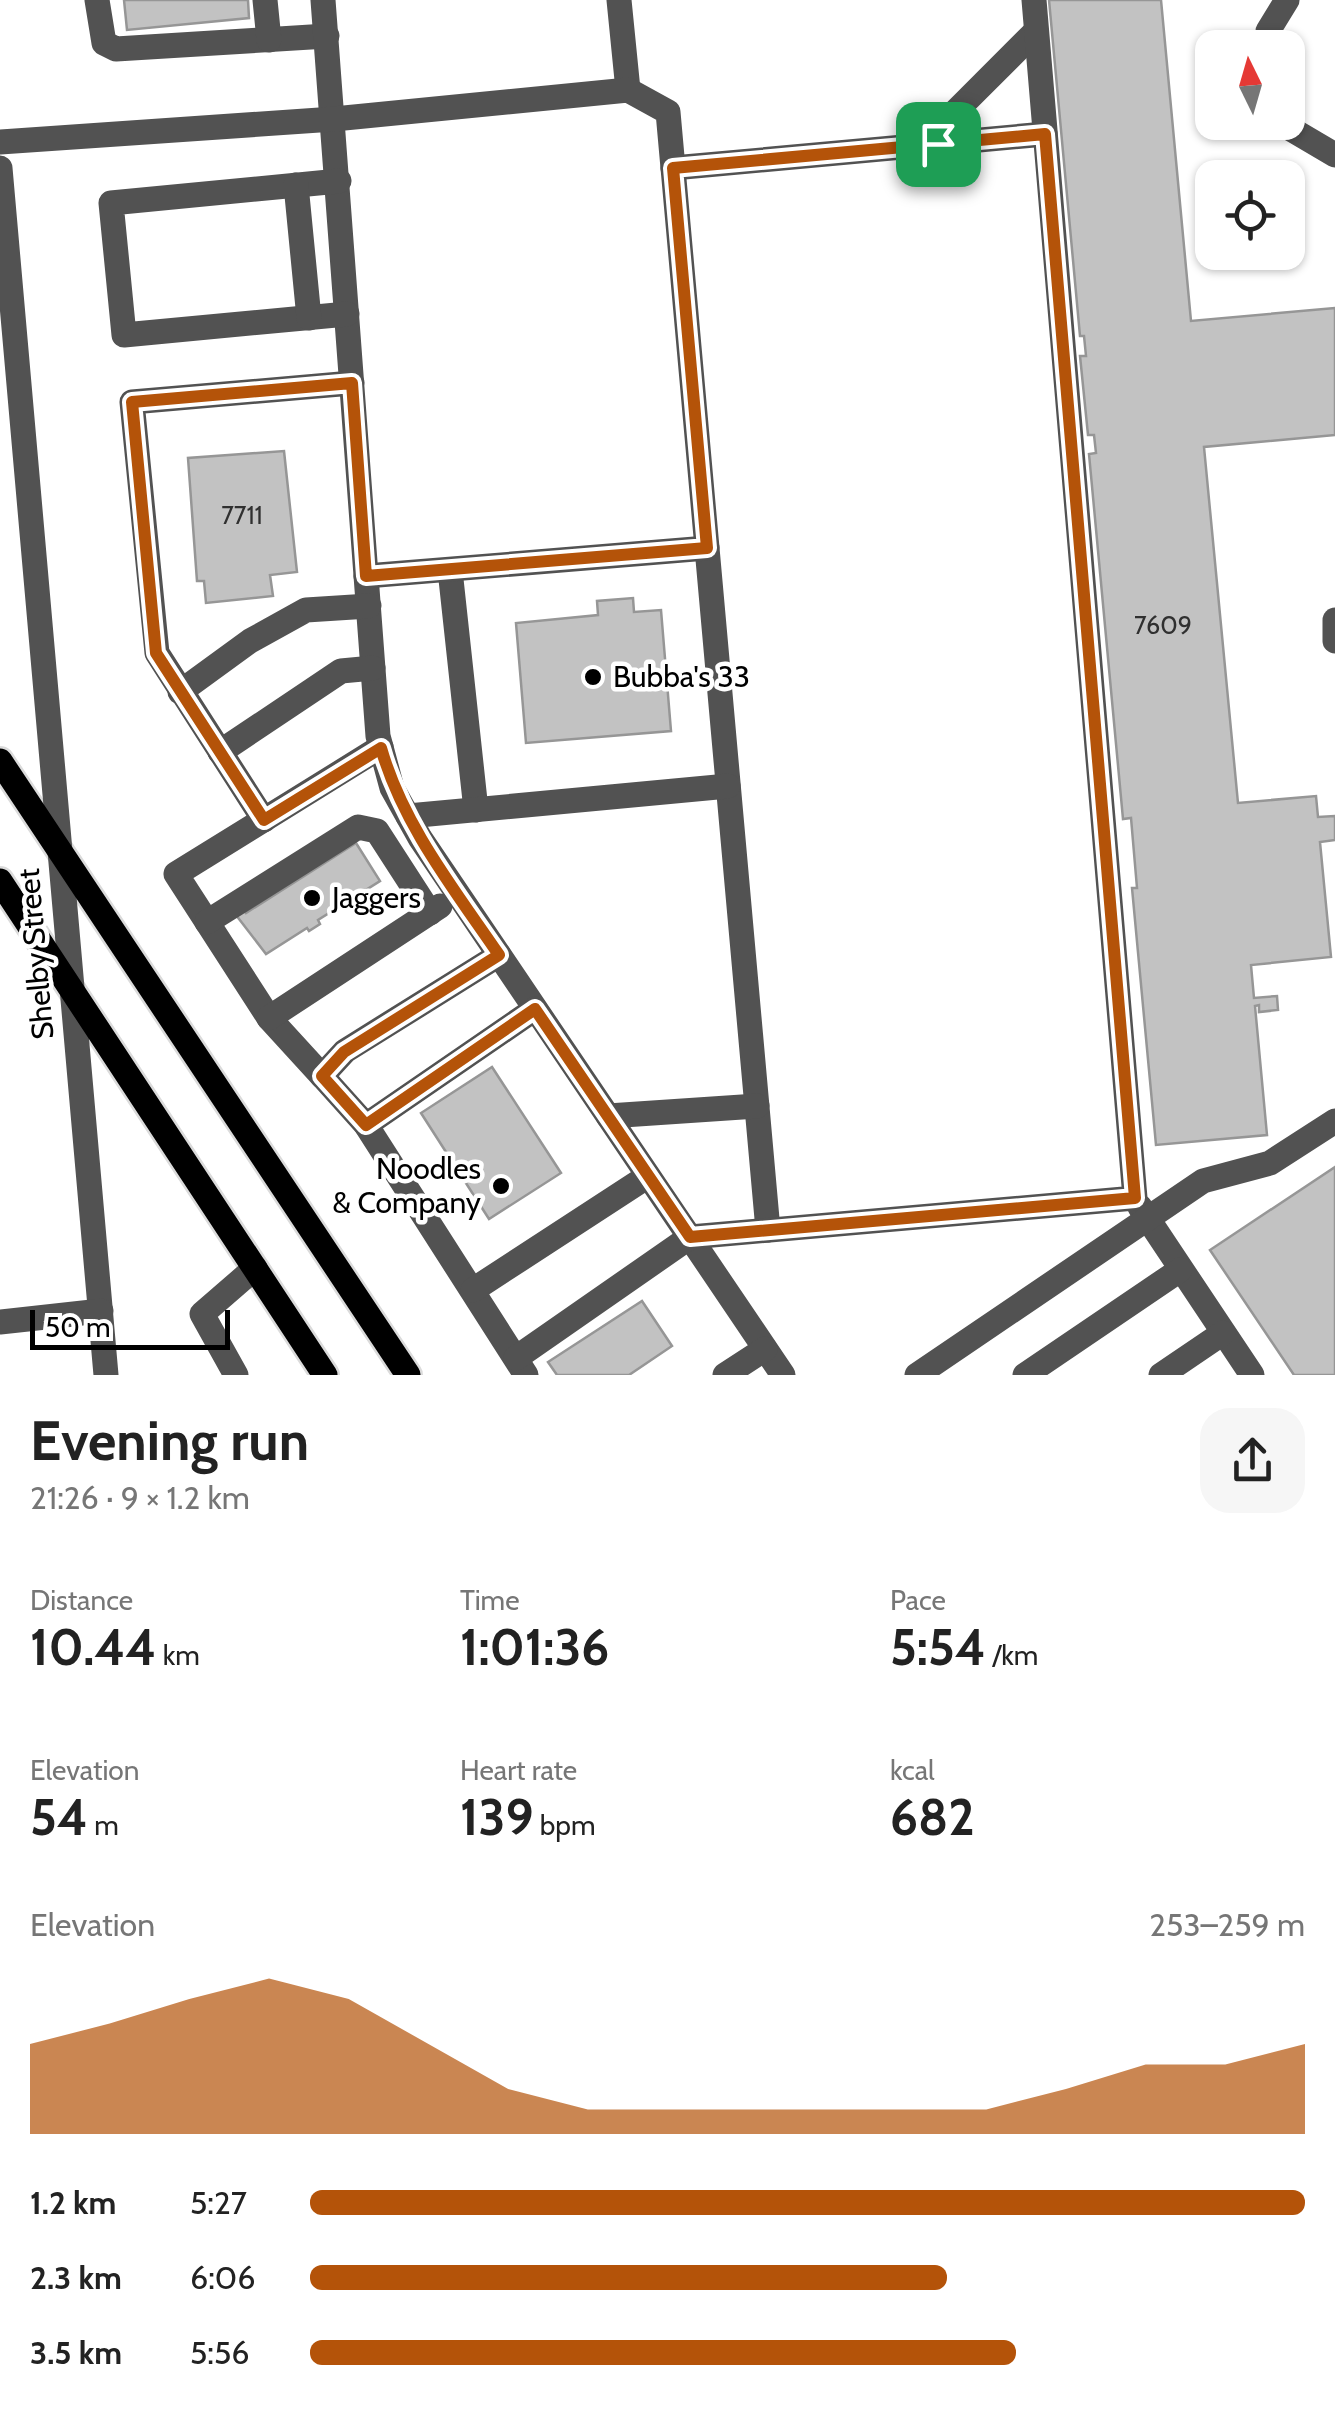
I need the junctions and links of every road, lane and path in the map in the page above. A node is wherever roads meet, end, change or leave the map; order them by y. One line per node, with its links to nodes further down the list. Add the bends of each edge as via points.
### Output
1 (98, 0): 10 (street, via 104,42 116,50)
2 (265, 0): 10 (street)
3 (324, 0): 9 (street)
4 (619, 0): 11 (street)
5 (1034, 0): 8 (street)
6 (1286, 0): 7 (street)
7 (1268, 30)
8 (1036, 31): 13 (street); 16 (street, via 956,112)
9 (326, 36): 10 (street); 12 (street)
10 (269, 40)
11 (628, 90): 12 (street); 19 (street, via 668,112)
12 (334, 119): 15 (street); 20 (street)
13 (1045, 134): 16 (street); 56 (street)
14 (1305, 137): 17 (street)
15 (0, 142)
16 (938, 144): 19 (street)
17 (1335, 155)
18 (0, 168): 24 (street, Shelby Street)
19 (673, 168): 26 (street)
20 (338, 181): 21 (street); 22 (street)
21 (296, 185): 23 (street); 23 (street, via 111,203 124,335)
22 (348, 314): 23 (street); 25 (street)
23 (309, 318)
24 (8, 357): 41 (street, Shelby Street)
25 (352, 383): 28 (street); 33 (street, via 132,402 156,653)
26 (707, 548): 27 (street); 37 (street)
27 (450, 570): 28 (street); 38 (street)
28 (366, 576): 29 (street)
29 (368, 606): 32 (street); 33 (street, via 306,610)
30 (1335, 620): 31 (street)
31 (1335, 641)
32 (373, 668): 34 (street); 35 (street, via 342,671)
33 (180, 692): 35 (street)
34 (381, 748): 39 (street); 40 (street)
35 (220, 752): 40 (street)
36 (0, 761): 41 (main road)
37 (728, 786): 38 (street); 51 (street)
38 (476, 810): 39 (street)
39 (408, 816): 43 (street)
40 (264, 820): 45 (street, via 176,874)
41 (58, 848): 47 (street, Shelby Street); 70 (main road)
42 (0, 881): 47 (main road)
43 (458, 894): 44 (street); 46 (street)
44 (430, 913): 45 (street, via 368,827); 49 (street)
45 (206, 922): 49 (street)
46 (499, 955): 48 (street); 50 (street, via 344,1052)
47 (72, 994): 59 (main road); 62 (street, Shelby Street)
48 (535, 1009): 52 (street); 54 (street)
49 (269, 1018): 50 (street)
50 (322, 1076): 54 (street)
51 (757, 1106): 52 (street); 57 (street)
52 (608, 1116): 55 (street)
53 (1335, 1122): 56 (street, via 1270,1163)
54 (366, 1125): 61 (street)
55 (648, 1176): 58 (street); 61 (street)
56 (1141, 1209): 57 (street); 60 (street); 73 (street)
57 (768, 1230): 58 (street)
58 (690, 1237): 65 (street); 66 (street)
59 (255, 1268): 68 (street, via 202,1314); 69 (main road)
60 (1180, 1270): 64 (street); 74 (street)
61 (472, 1290): 66 (street)
62 (101, 1311): 63 (street); 67 (street, Shelby Street)
63 (0, 1322)
64 (1223, 1334): 75 (street); 76 (street)
65 (765, 1349): 71 (street); 72 (street)
66 (521, 1367)
67 (106, 1375)
68 (236, 1375)
69 (325, 1375)
70 (408, 1375)
71 (724, 1375)
72 (783, 1375)
73 (918, 1375)
74 (1024, 1375)
75 (1161, 1375)
76 (1252, 1375)

